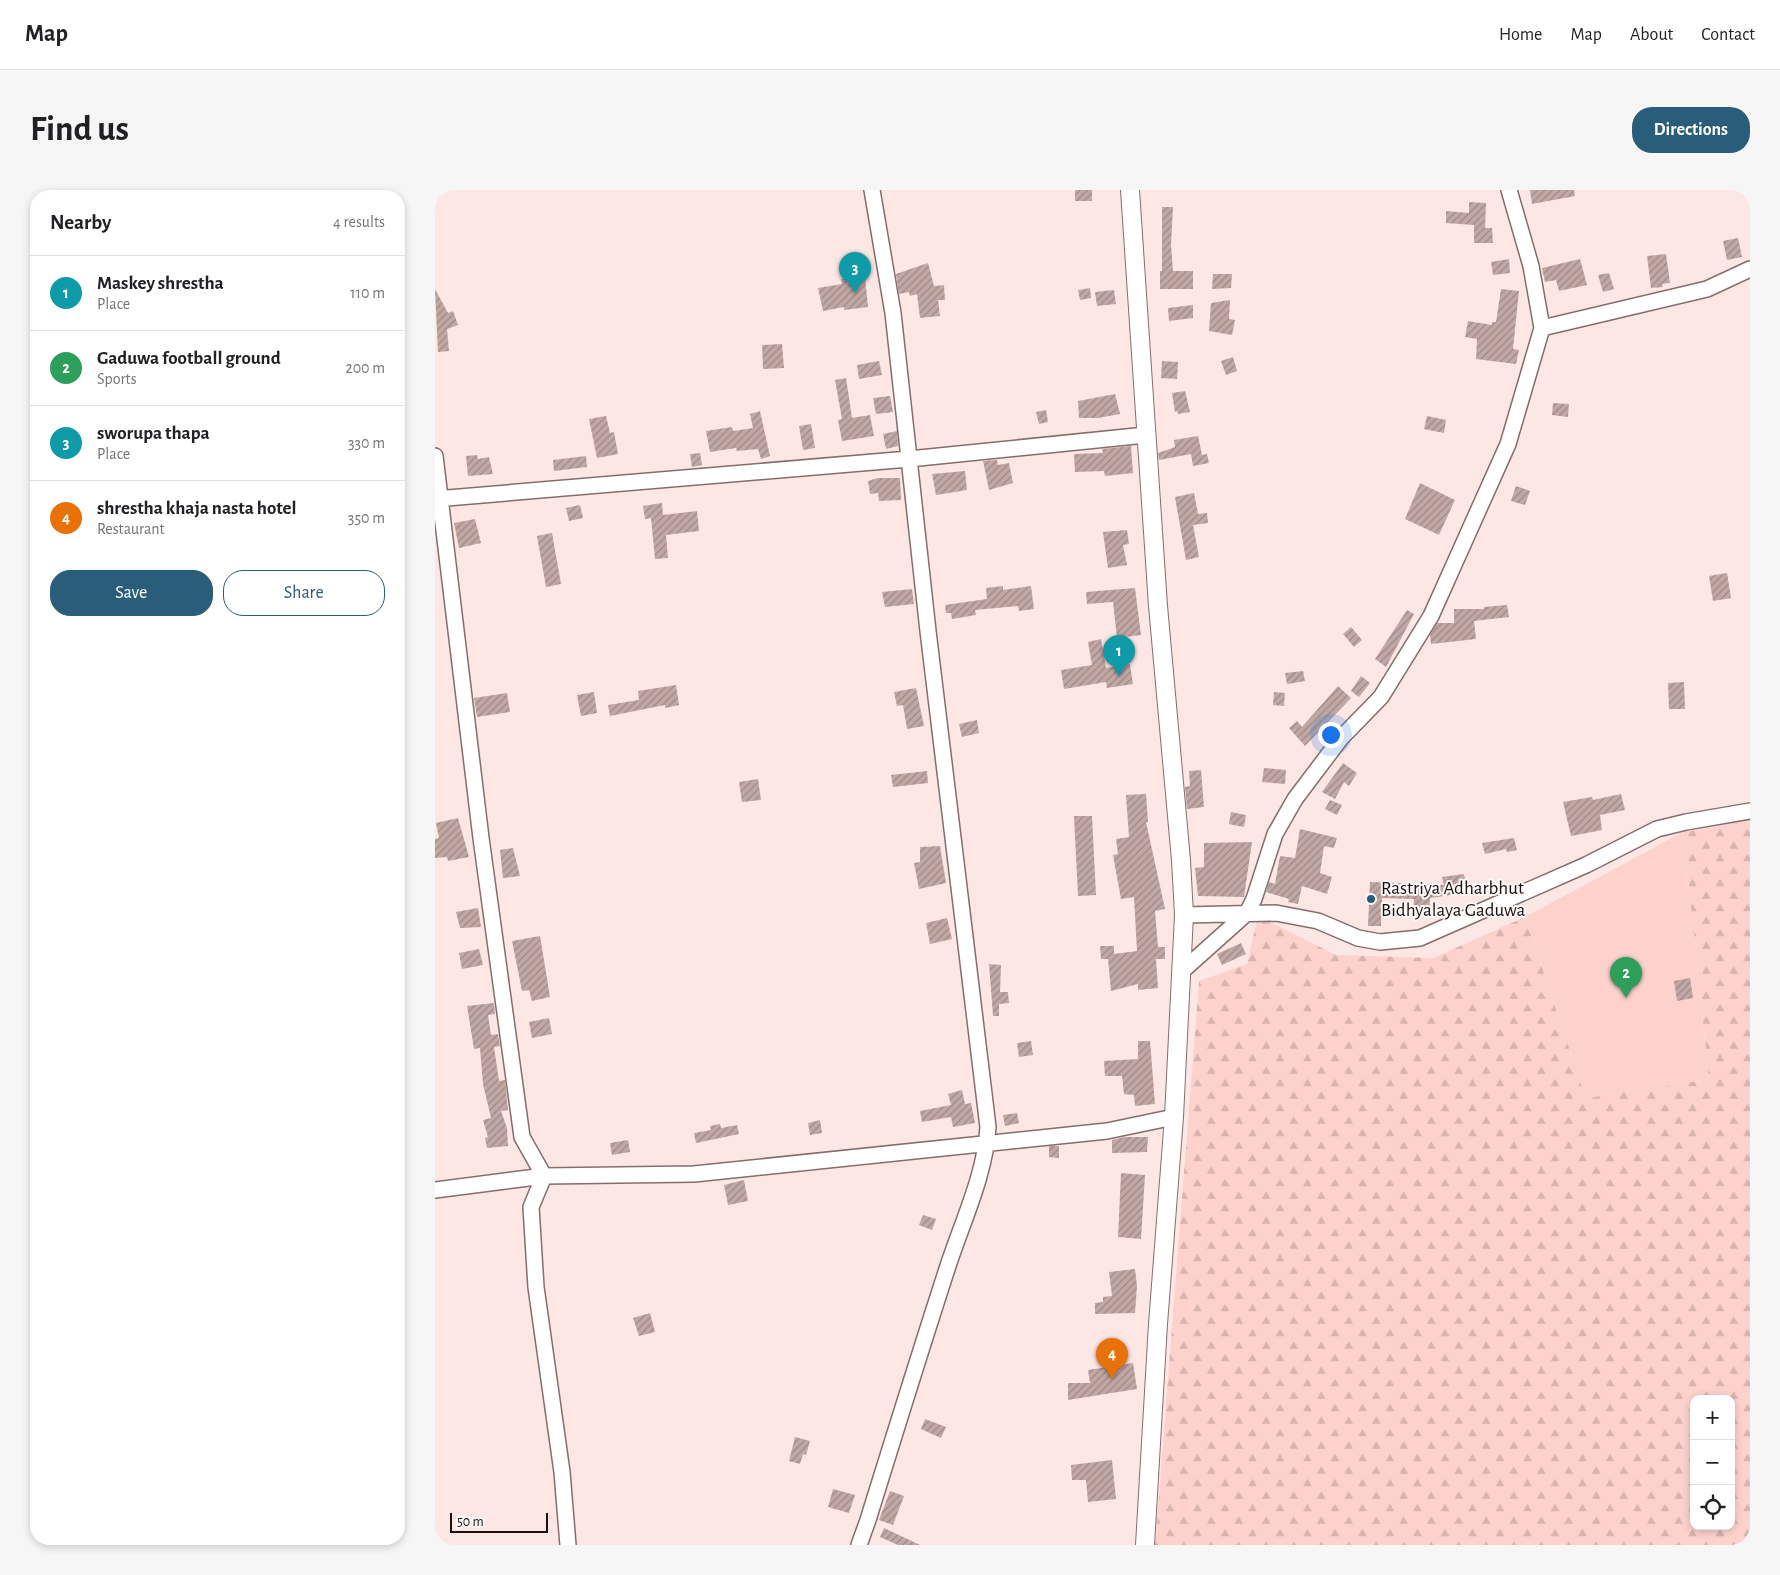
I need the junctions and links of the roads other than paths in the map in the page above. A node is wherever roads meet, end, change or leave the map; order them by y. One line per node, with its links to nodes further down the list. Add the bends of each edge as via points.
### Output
1 (872, 190): 8 (street, via 893,313)
2 (1130, 190): 6 (street)
3 (1509, 190): 5 (street, via 1531,266)
4 (1750, 269): 5 (street, via 1707,289)
5 (1541, 328): 11 (street, via 1508,444 1431,616 1381,697 1341,738 1295,799 1275,834)
6 (1146, 435): 8 (street); 12 (street)
7 (435, 456): 9 (street)
8 (909, 459): 9 (street); 15 (street, via 988,1126)
9 (438, 499): 16 (street, via 521,1137)
10 (1750, 811): 11 (street, via 1657,829 1587,865 1420,938 1380,942 1358,938 1318,921 1276,913)
11 (1247, 914): 12 (street); 13 (street)
12 (1184, 915): 13 (street)
13 (1181, 972): 14 (street)
14 (1174, 1117): 15 (street, via 1107,1131); 20 (street)
15 (987, 1144): 16 (street, via 694,1174); 19 (street)
16 (543, 1176): 17 (street); 18 (street, via 531,1207 531,1217 536,1287)
17 (435, 1190)
18 (569, 1545)
19 (859, 1545)
20 (1145, 1545)

